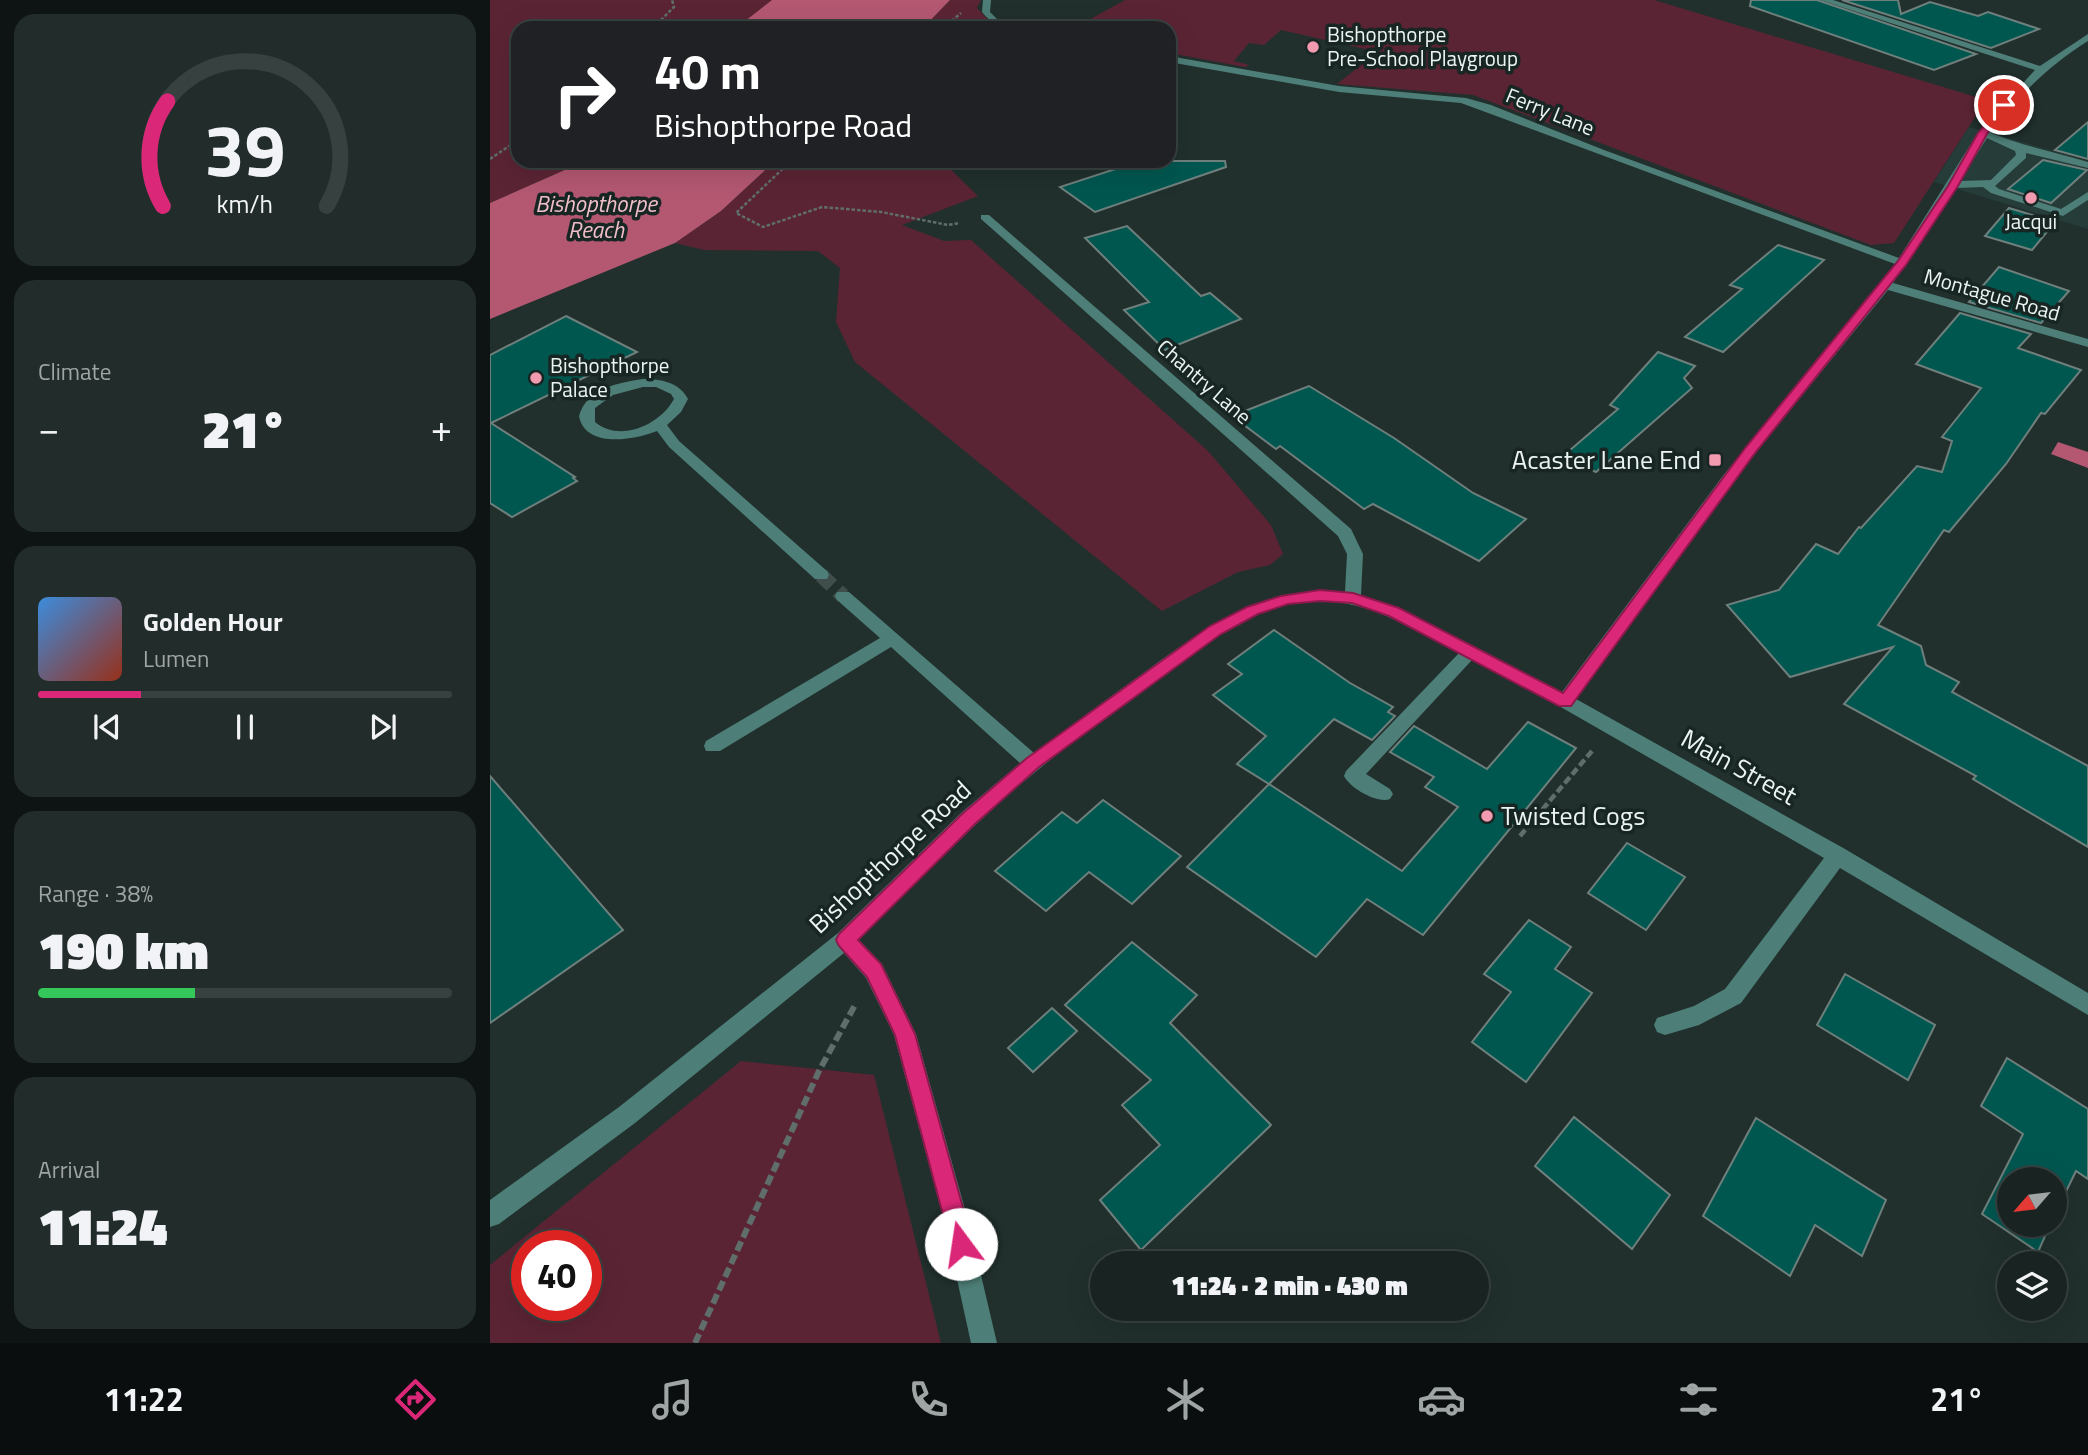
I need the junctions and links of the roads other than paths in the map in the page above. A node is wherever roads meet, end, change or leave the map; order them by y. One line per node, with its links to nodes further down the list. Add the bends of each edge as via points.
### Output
1 (987, 0): 3 (street, via 986,12)
2 (1824, 0): 7 (street)
3 (994, 21)
4 (2088, 37): 7 (street)
5 (1176, 60): 8 (street, Ferry Lane)
6 (1265, 63): 8 (street)
7 (2040, 69): 9 (street)
8 (1250, 74): 16 (street, Ferry Lane, via 1488,107)
9 (1983, 133): 10 (street); 13 (street)
10 (2020, 149): 11 (street); 12 (street, via 2022,156)
11 (2088, 165)
12 (1987, 185): 13 (street); 14 (street, via 2063,214)
13 (1953, 186): 16 (street)
14 (2088, 195)
15 (985, 217): 22 (street, Chantry Lane, via 1345,533 1355,554)
16 (1902, 263): 17 (street)
17 (1885, 285): 18 (street, Montague Road); 25 (street, via 1751,450)
18 (2088, 343)
19 (659, 424): 19 (street, via 615,435 592,429 586,414 612,390 658,383 677,391 681,399 671,416); 20 (street, via 674,444)
20 (821, 575)
21 (843, 596): 23 (street)
22 (1353, 598): 24 (street, Main Street, via 1394,612); 27 (street, Bishopthorpe Road, via 1286,599 1234,620)
23 (893, 638): 26 (street); 27 (street)
24 (1470, 652): 25 (street, Main Street); 28 (street, via 1353,776)
25 (1565, 701): 29 (street, Main Street)
26 (713, 746)
27 (1033, 763): 30 (street, Bishopthorpe Road, via 968,819)
28 (1382, 794)
29 (1838, 856): 31 (street, Main Street); 32 (street, via 1733,996)
30 (845, 940): 33 (street, Bishopthorpe Road, via 627,1115); 34 (street, via 874,971 905,1034)
31 (2088, 1005)
32 (1665, 1025)
33 (490, 1215)
34 (984, 1343)

